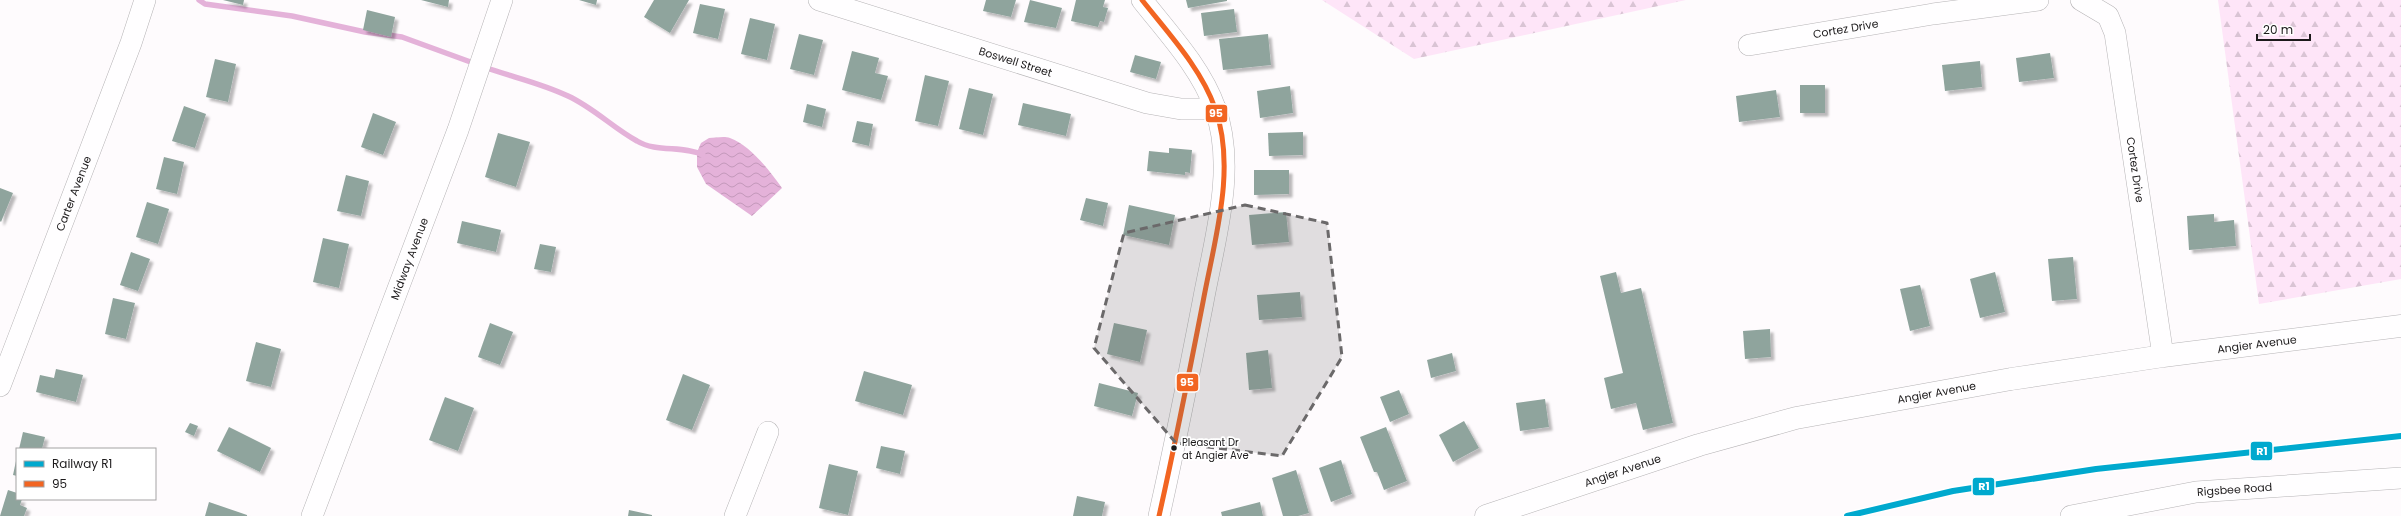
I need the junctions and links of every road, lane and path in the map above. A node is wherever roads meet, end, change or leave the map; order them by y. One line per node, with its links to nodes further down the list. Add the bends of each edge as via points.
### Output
1 (145, 0): 11 (street, Carter Avenue)
2 (502, 0): 14 (street, Midway Avenue, via 458,130)
3 (819, 0): 8 (street, Boswell Street, via 1146,103)
4 (1142, 0): 8 (street, via 1198,74)
5 (2038, 0): 7 (street, Cortez Drive, via 1933,14)
6 (2081, 0): 10 (street, Cortez Drive, via 2108,16 2116,39)
7 (1749, 45)
8 (1216, 109): 16 (street, via 1223,149 1221,201 1184,400)
9 (2401, 326): 10 (main road, Angier Avenue)
10 (2163, 356): 17 (main road, Angier Avenue, via 2011,379 1796,418 1699,445)
11 (0, 386)
12 (768, 432): 15 (street)
13 (2401, 478): 18 (street, Rigsbee Road, via 2196,492)
14 (312, 516)
15 (735, 516)
16 (1159, 516)
17 (1486, 516)
18 (2071, 516)

